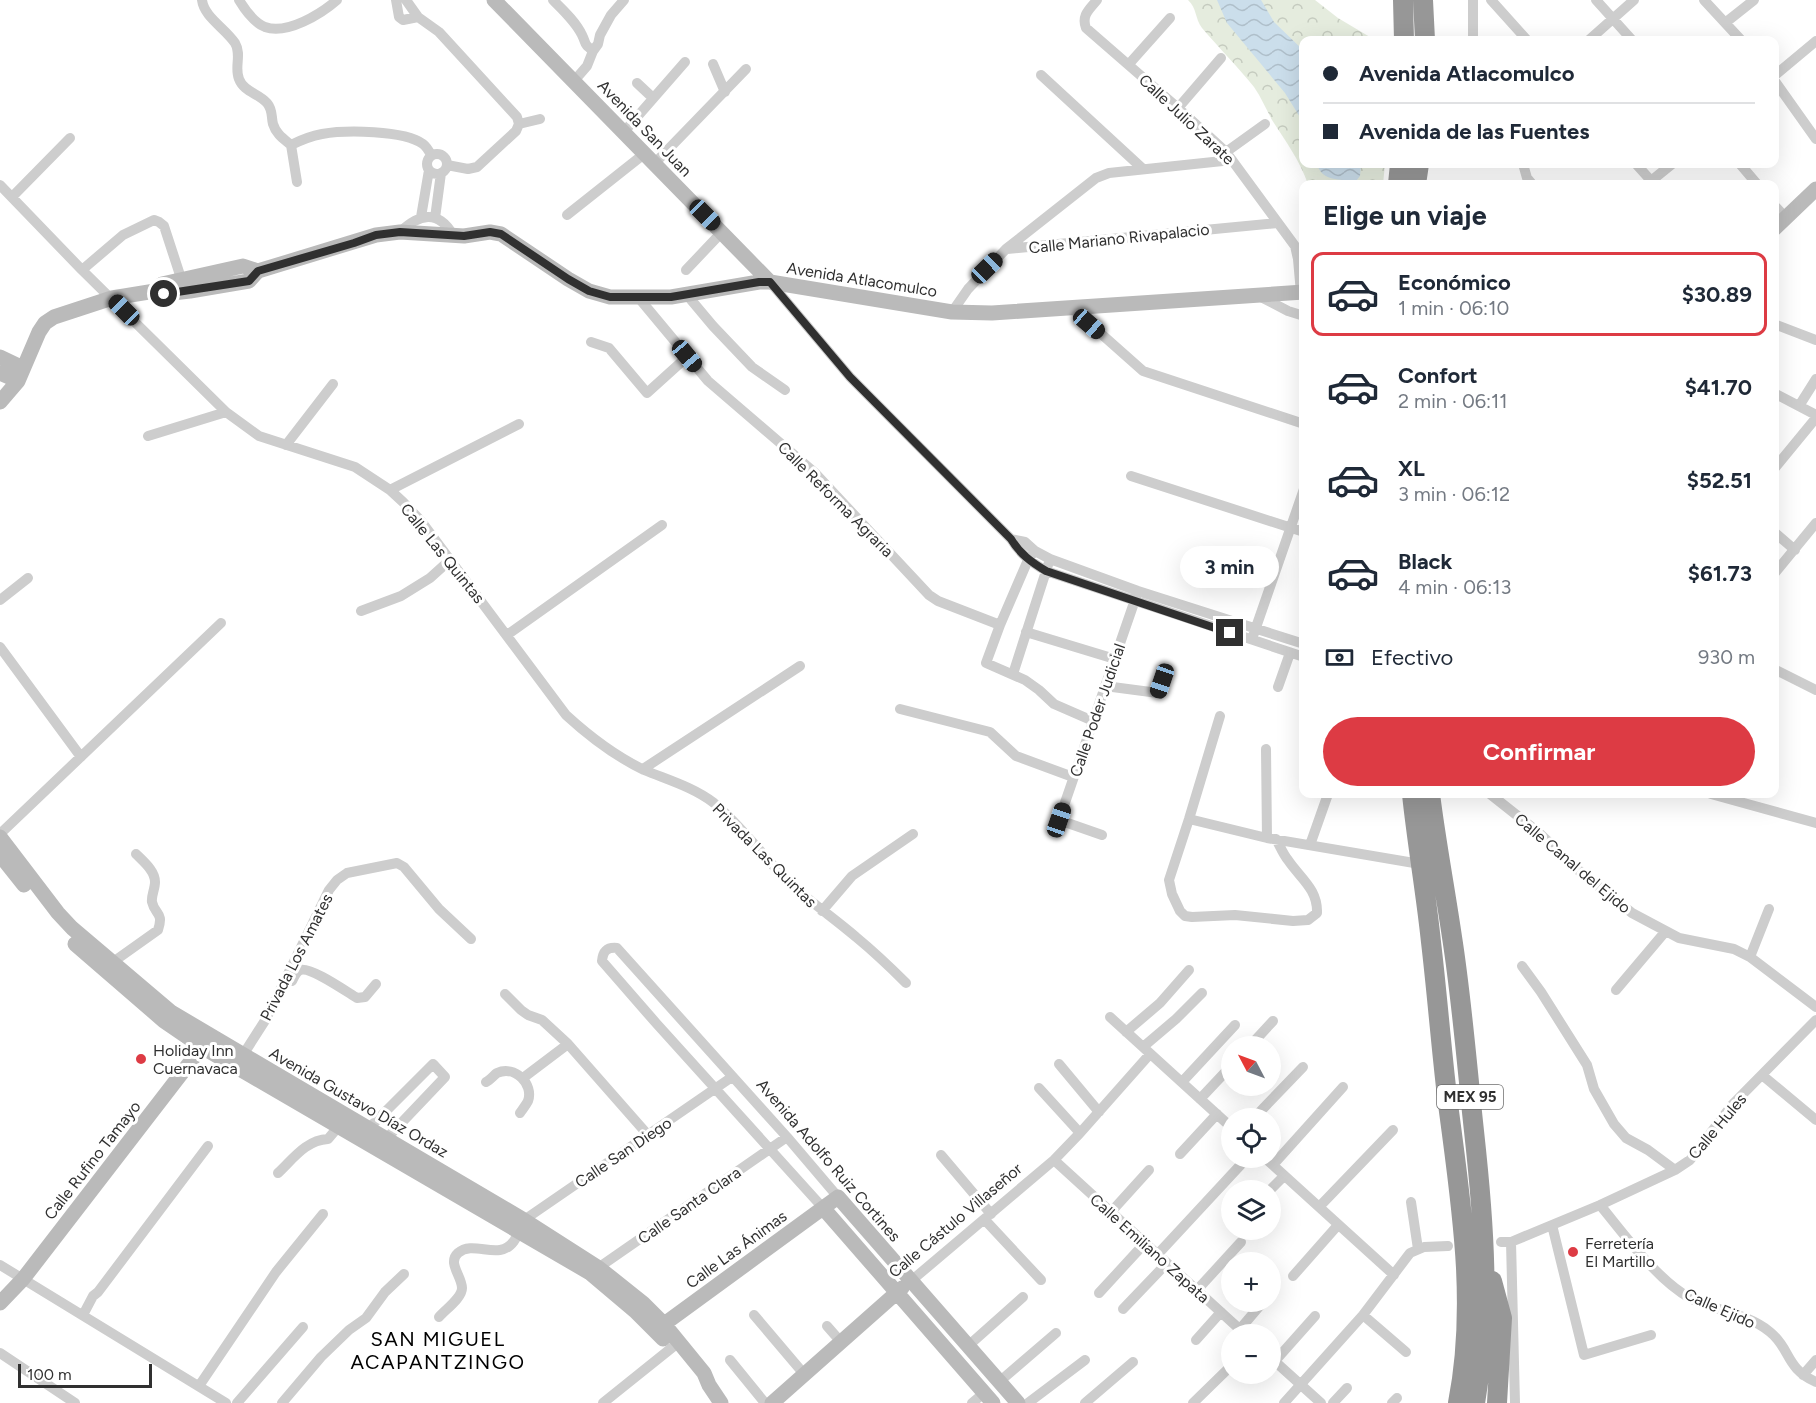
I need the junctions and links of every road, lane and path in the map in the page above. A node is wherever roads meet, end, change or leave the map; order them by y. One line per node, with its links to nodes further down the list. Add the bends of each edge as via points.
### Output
1 (202, 0): 52 (street, via 207,14 236,45 240,82 267,103 278,134)
2 (239, 0): 3 (street, via 254,20 275,28 308,20)
3 (337, 0)
4 (396, 0): 18 (street, via 399,17)
5 (406, 0): 18 (street)
6 (494, 0): 40 (street, Avenida San Juan)
7 (553, 0): 22 (street)
8 (624, 0): 23 (street)
9 (1097, 0): 36 (street, Calle Julio Zarate, via 1083,22)
10 (1403, 0): 24 (highway)
11 (1423, 0): 25 (highway)
12 (1473, 0): 26 (street)
13 (1491, 0): 27 (street)
14 (1596, 0): 20 (street)
15 (1634, 0): 20 (street)
16 (1704, 0): 21 (street)
17 (1755, 0): 21 (street)
18 (418, 17): 47 (street, via 439,32 517,117)
19 (1170, 18): 36 (street)
20 (1613, 19): 28 (street); 29 (street)
21 (1725, 23): 30 (street)
22 (582, 35): 23 (street); 32 (street)
23 (600, 35): 32 (street)
24 (1404, 36)
25 (1425, 36)
26 (1473, 36)
27 (1523, 36)
28 (1594, 36)
29 (1628, 36)
30 (1737, 36)
31 (1816, 41): 38 (street)
32 (592, 51): 40 (street, via 587,66)
33 (1221, 58): 45 (street)
34 (685, 62): 44 (street)
35 (713, 64): 43 (street)
36 (1129, 64): 45 (street, Calle Julio Zarate)
37 (746, 69): 43 (street)
38 (1779, 74)
39 (1041, 75): 60 (street)
40 (574, 81): 49 (street, Avenida San Juan)
41 (638, 83): 44 (street)
42 (1779, 85): 51 (street)
43 (725, 92): 55 (street)
44 (653, 98): 49 (street)
45 (1178, 108): 54 (street, Calle Julio Zarate)
46 (540, 118): 47 (street)
47 (519, 124): 59 (street, via 477,167)
48 (1265, 124): 54 (street)
49 (623, 133): 55 (street, Avenida San Juan)
50 (70, 138): 68 (street)
51 (1816, 139)
52 (291, 145): 53 (street, via 323,134 379,132 414,139); 65 (street)
53 (432, 155): 59 (street, via 444,156); 61 (street, via 427,162)
54 (1229, 156): 60 (street); 72 (street, Calle Julio Zarate)
55 (649, 159): 69 (street); 75 (street, Avenida San Juan)
56 (1639, 168): 62 (street)
57 (1668, 168): 63 (street)
58 (1743, 168): 64 (street)
59 (444, 169): 61 (street, via 436,174); 71 (street)
60 (1143, 169): 77 (street, via 1096,178)
61 (429, 170): 70 (street)
62 (1649, 180)
63 (1655, 180)
64 (1754, 180)
65 (297, 182)
66 (0, 185): 68 (street, Calle Las Quintas)
67 (1816, 189): 73 (street)
68 (12, 197): 79 (street, Calle Las Quintas)
69 (567, 215)
70 (421, 217): 71 (street); 74 (street)
71 (435, 218): 76 (street)
72 (1278, 223): 77 (street, Calle Mariano Rivapalacio); 78 (street, Calle Julio Zarate, via 1295,246)
73 (1780, 224)
74 (400, 232): 76 (street, Avenida Atlacomulco); 82 (street, Avenida Atlacomulco, via 376,235 258,271 243,266)
75 (722, 232): 80 (street); 81 (street, Avenida San Juan)
76 (453, 235): 86 (street, Avenida Atlacomulco, via 501,234 589,291 610,297)
77 (1006, 249): 89 (street, Calle Mariano Rivapalacio)
78 (1299, 267)
79 (82, 270): 82 (street, via 123,235 154,220 164,226); 87 (street, Calle Las Quintas)
80 (686, 270)
81 (770, 282): 84 (street, Avenida Atlacomulco); 89 (street, Avenida Atlacomulco); 119 (street, via 850,377)
82 (181, 286): 87 (street, Avenida Atlacomulco, via 164,294 155,291)
83 (1299, 292): 85 (street, Avenida Atlacomulco)
84 (687, 295): 86 (street, Avenida Atlacomulco); 100 (street, via 752,367)
85 (1259, 296): 88 (street, Avenida Atlacomulco); 90 (street)
86 (638, 297): 94 (street, Calle Reforma Agraria)
87 (112, 298): 97 (street, Avenida Atlacomulco, via 45,323); 104 (street, Calle Las Quintas)
88 (1072, 308): 89 (street, Avenida Atlacomulco); 106 (street, via 1143,371)
89 (952, 312)
90 (1299, 314)
91 (1779, 326): 92 (street)
92 (1816, 340)
93 (591, 342): 94 (street, via 609,348 647,393)
94 (687, 356): 132 (street, Calle Reforma Agraria, via 708,381 814,472 929,595)
95 (0, 357): 97 (street)
96 (0, 373): 97 (street)
97 (21, 375): 102 (street, Avenida Atlacomulco)
98 (1816, 379): 103 (street)
99 (333, 384): 109 (street)
100 (785, 390)
101 (1779, 396): 103 (street)
102 (0, 402)
103 (1799, 406): 105 (street)
104 (226, 412): 108 (street); 109 (street, Calle Las Quintas, via 259,436)
105 (1816, 416): 110 (street)
106 (1299, 422)
107 (519, 424): 112 (street)
108 (148, 436)
109 (286, 445): 112 (street, Calle Las Quintas, via 355,467)
110 (1779, 463)
111 (1131, 476): 116 (street)
112 (390, 490): 123 (street, Calle Las Quintas, via 421,521)
113 (1299, 503): 116 (street)
114 (1816, 523): 120 (street)
115 (662, 525): 134 (street)
116 (1290, 527): 117 (street); 135 (street)
117 (1299, 530)
118 (1779, 536): 120 (street)
119 (1011, 539): 121 (street, via 1025,542); 124 (street)
120 (1795, 550): 125 (street)
121 (1035, 551): 122 (street); 124 (street)
122 (1050, 558): 126 (street); 128 (street)
123 (450, 560): 130 (street, via 430,579 401,596); 134 (street, Calle Las Quintas)
124 (1028, 560): 126 (street); 132 (street)
125 (1779, 568)
126 (1046, 571): 128 (street); 133 (street)
127 (28, 578): 129 (street)
128 (1136, 596): 135 (street); 140 (street, Calle Poder Judicial)
129 (0, 600)
130 (361, 611)
131 (221, 623): 152 (street)
132 (1000, 625): 144 (street, via 986,663)
133 (1026, 632): 140 (street); 144 (street)
134 (507, 635): 153 (street, Calle Las Quintas, via 566,715 589,736)
135 (1253, 635): 136 (street); 138 (street)
136 (1299, 643)
137 (0, 647): 152 (street)
138 (1290, 653): 139 (street); 146 (street)
139 (1299, 656)
140 (1114, 659): 145 (street, Calle Poder Judicial)
141 (800, 666): 153 (street)
142 (1166, 669): 145 (street, via 1158,693)
143 (1779, 672): 147 (street)
144 (1013, 674): 150 (street, via 1054,704)
145 (1105, 686): 150 (street, Calle Poder Judicial)
146 (1278, 687)
147 (1816, 690)
148 (900, 709): 154 (street, via 990,732 1016,756)
149 (1220, 716): 160 (street)
150 (1093, 721): 154 (street, Calle Poder Judicial)
151 (1266, 749): 165 (street)
152 (81, 757): 164 (street)
153 (643, 769): 172 (street, Privada Las Quintas, via 713,802)
154 (1073, 777): 163 (street, Calle Poder Judicial, via 1059,820)
155 (1326, 798): 166 (street)
156 (1412, 798): 170 (highway, MEX 95)
157 (1431, 798): 253 (highway, MEX 95, via 1453,939)
158 (1495, 798): 173 (street, Calle Canal del Ejido, via 1632,914)
159 (1725, 798): 161 (street)
160 (1189, 819): 165 (street); 169 (street, via 1169,880 1185,916 1308,920 1317,913 1316,897)
161 (1816, 824)
162 (913, 834): 172 (street, Privada Las Quintas, via 852,876)
163 (1102, 835)
164 (0, 836): 176 (street, Avenida Gustavo Díaz Ordaz, via 65,921)
165 (1272, 839): 166 (street); 169 (street)
166 (1307, 845): 169 (street); 170 (street)
167 (136, 854): 176 (street, via 149,867 155,881 152,902 160,915 160,924 158,930)
168 (0, 855): 182 (street, Avenida Gustavo Díaz Ordaz, via 58,927)
169 (1287, 860)
170 (1420, 864): 318 (highway, MEX 95, via 1466,1254 1466,1336)
171 (1769, 909): 175 (street)
172 (822, 911): 180 (street, Privada Las Quintas)
173 (1665, 932): 175 (street, Calle Canal del Ejido, via 1734,949); 183 (street)
174 (471, 939): 179 (street, Privada Los Amates, via 397,863 347,873 329,890)
175 (1750, 957): 186 (street, Calle Canal del Ejido)
176 (113, 962): 182 (street, Avenida Gustavo Díaz Ordaz)
177 (1522, 966): 234 (street, via 1587,1065 1594,1089 1614,1124 1626,1138)
178 (1189, 970): 193 (street, via 1160,1003)
179 (285, 983): 181 (street, via 289,985 297,971 303,969 357,998 365,997); 198 (street, Privada Los Amates)
180 (906, 983)
181 (376, 984)
182 (134, 988): 195 (street, Avenida Gustavo Díaz Ordaz, via 164,1021)
183 (1616, 990)
184 (1202, 993): 197 (street, Calle Cástulo Villaseñor)
185 (505, 994): 196 (street)
186 (1816, 1007)
187 (674, 1013): 192 (street); 192 (street, Avenida Adolfo Ruiz Cortines, via 617,948 606,950 602,961); 202 (street, Avenida Adolfo Ruiz Cortines)
188 (1110, 1017): 193 (street)
189 (1816, 1020): 201 (street, Calle Hules)
190 (1273, 1022): 194 (street)
191 (1235, 1025): 206 (street)
192 (659, 1026): 209 (street)
193 (1126, 1032): 197 (street)
194 (1260, 1036)
195 (206, 1042): 198 (street, Avenida Gustavo Díaz Ordaz); 210 (street, Avenida Gustavo Díaz Ordaz); 261 (street, Calle Rufino Tamayo)
196 (568, 1044): 204 (street); 222 (street)
197 (1147, 1050): 206 (street); 213 (street, Calle Cástulo Villaseñor)
198 (243, 1055): 210 (street, Avenida Gustavo Díaz Ordaz)
199 (1059, 1065): 213 (street)
200 (1303, 1067): 212 (street)
201 (1762, 1075): 217 (street); 234 (street, Calle Hules, via 1732,1105 1690,1160)
202 (732, 1077): 209 (street, Calle San Diego); 223 (street, Avenida Adolfo Ruiz Cortines)
203 (1221, 1077): 211 (street)
204 (523, 1078): 205 (street, via 512,1072 498,1072); 214 (street, via 529,1089 528,1101)
205 (486, 1082)
206 (1182, 1082): 211 (street)
207 (1343, 1087): 227 (street)
208 (1040, 1088): 221 (street)
209 (716, 1089): 222 (street, Calle San Diego); 226 (street)
210 (293, 1092): 218 (street, Avenida Gustavo Díaz Ordaz); 219 (street, Avenida Gustavo Díaz Ordaz)
211 (1200, 1099): 215 (street)
212 (1264, 1108)
213 (1099, 1112): 221 (street, Calle Cástulo Villaseñor)
214 (520, 1113)
215 (1217, 1114): 216 (street); 228 (street)
216 (1221, 1118)
217 (1816, 1120)
218 (339, 1126): 235 (street, via 328,1139 310,1143); 248 (street, Avenida Gustavo Díaz Ordaz)
219 (369, 1128): 224 (street, Avenida Gustavo Díaz Ordaz); 224 (street, via 433,1064 445,1077)
220 (1393, 1130): 241 (street)
221 (1080, 1133): 230 (street, Calle Cástulo Villaseñor)
222 (648, 1135): 248 (street, Calle San Diego)
223 (787, 1137): 226 (street, Calle Santa Clara); 238 (street, Avenida Adolfo Ruiz Cortines)
224 (387, 1138): 248 (street, Avenida Gustavo Díaz Ordaz)
225 (208, 1146): 273 (street, via 93,1296)
226 (770, 1149): 242 (street); 257 (street, Calle Santa Clara)
227 (1281, 1150)
228 (1180, 1154)
229 (941, 1155): 245 (street)
230 (1054, 1160): 243 (street, Calle Emiliano Zapata); 245 (street, Calle Cástulo Villaseñor)
231 (1238, 1168): 254 (street)
232 (1275, 1168): 236 (street)
233 (1149, 1170): 243 (street)
234 (1675, 1170): 240 (street, Calle Hules)
235 (278, 1173)
236 (1284, 1176): 237 (street); 241 (street)
237 (1280, 1180)
238 (838, 1197): 242 (street, Calle Las Ánimas); 263 (street, Avenida Adolfo Ruiz Cortines)
239 (1411, 1202): 252 (street)
240 (1600, 1205): 247 (street, Calle Hules); 295 (street, Calle Ejido, via 1665,1279 1689,1298 1732,1313 1769,1332)
241 (1319, 1207): 246 (street)
242 (824, 1209): 265 (street); 279 (street, Calle Las Ánimas)
243 (1111, 1212): 250 (street, Calle Emiliano Zapata)
244 (323, 1214): 300 (street, via 276,1272)
245 (988, 1217): 262 (street); 263 (street, Calle Cástulo Villaseñor)
246 (1338, 1225): 259 (street); 260 (street)
247 (1552, 1225): 281 (street, via 1584,1355); 321 (street, Calle Hules, via 1506,1242)
248 (521, 1226): 257 (street, Avenida Gustavo Díaz Ordaz); 275 (street, Calle San Diego, via 505,1250 467,1248 455,1255 460,1295)
249 (1241, 1242): 264 (street)
250 (1145, 1243): 254 (street, Calle Emiliano Zapata); 266 (street)
251 (1448, 1246): 252 (street)
252 (1418, 1248): 259 (street)
253 (1485, 1254): 319 (highway, MEX 95, via 1485,1302); 320 (highway, via 1502,1318)
254 (1158, 1255): 256 (street, Calle Emiliano Zapata)
255 (0, 1265): 261 (street)
256 (1165, 1266): 264 (street, Calle Emiliano Zapata); 269 (street)
257 (594, 1270): 279 (street, Avenida Gustavo Díaz Ordaz)
258 (404, 1274): 304 (street, via 366,1318 321,1357)
259 (1394, 1275): 272 (street)
260 (1293, 1276)
261 (23, 1279): 268 (street, Calle Rufino Tamayo); 273 (street)
262 (1041, 1280)
263 (910, 1281): 265 (street, Calle Cástulo Villaseñor); 285 (street, Avenida Adolfo Ruiz Cortines)
264 (1197, 1290): 270 (street, Calle Emiliano Zapata)
265 (897, 1293): 283 (street, Calle Cástulo Villaseñor); 302 (street)
266 (1099, 1293)
267 (1023, 1297): 285 (street)
268 (0, 1303)
269 (1123, 1309)
270 (1221, 1312): 276 (street, Calle Emiliano Zapata); 282 (street)
271 (754, 1315): 294 (street)
272 (1363, 1315): 287 (street); 299 (street)
273 (83, 1316): 300 (street)
274 (1315, 1316): 286 (street)
275 (439, 1317)
276 (1234, 1324)
277 (827, 1326): 283 (street)
278 (303, 1327): 307 (street)
279 (659, 1327): 284 (street, Avenida Gustavo Díaz Ordaz)
280 (1056, 1333): 297 (street)
281 (1651, 1335)
282 (1196, 1340)
283 (841, 1342): 294 (street, Calle Cástulo Villaseñor)
284 (675, 1345): 308 (street); 309 (street, Avenida Gustavo Díaz Ordaz, via 696,1378 709,1385)
285 (968, 1347): 297 (street, Avenida Adolfo Ruiz Cortines)
286 (1281, 1351)
287 (1406, 1352)
288 (0, 1353): 305 (street)
289 (730, 1360): 310 (street)
290 (1085, 1360): 312 (street)
291 (1816, 1360): 295 (street)
292 (1133, 1362): 313 (street)
293 (1281, 1366): 299 (street)
294 (804, 1374): 303 (street, Calle Cástulo Villaseñor)
295 (1803, 1375): 298 (street, Calle Ejido)
296 (1221, 1376): 314 (street)
297 (999, 1382): 311 (street, Avenida Adolfo Ruiz Cortines)
298 (1816, 1382)
299 (1301, 1385): 315 (street); 316 (street)
300 (199, 1386): 306 (street)
301 (1347, 1388): 317 (street)
302 (983, 1400)
303 (779, 1401)
304 (283, 1402)
305 (75, 1403)
306 (226, 1403)
307 (237, 1403)
308 (603, 1403)
309 (721, 1403)
310 (765, 1403)
311 (1018, 1403)
312 (1028, 1403)
313 (1085, 1403)
314 (1193, 1403)
315 (1284, 1403)
316 (1321, 1403)
317 (1333, 1403)
318 (1458, 1403)
319 (1475, 1403)
320 (1497, 1403)
321 (1515, 1403)

